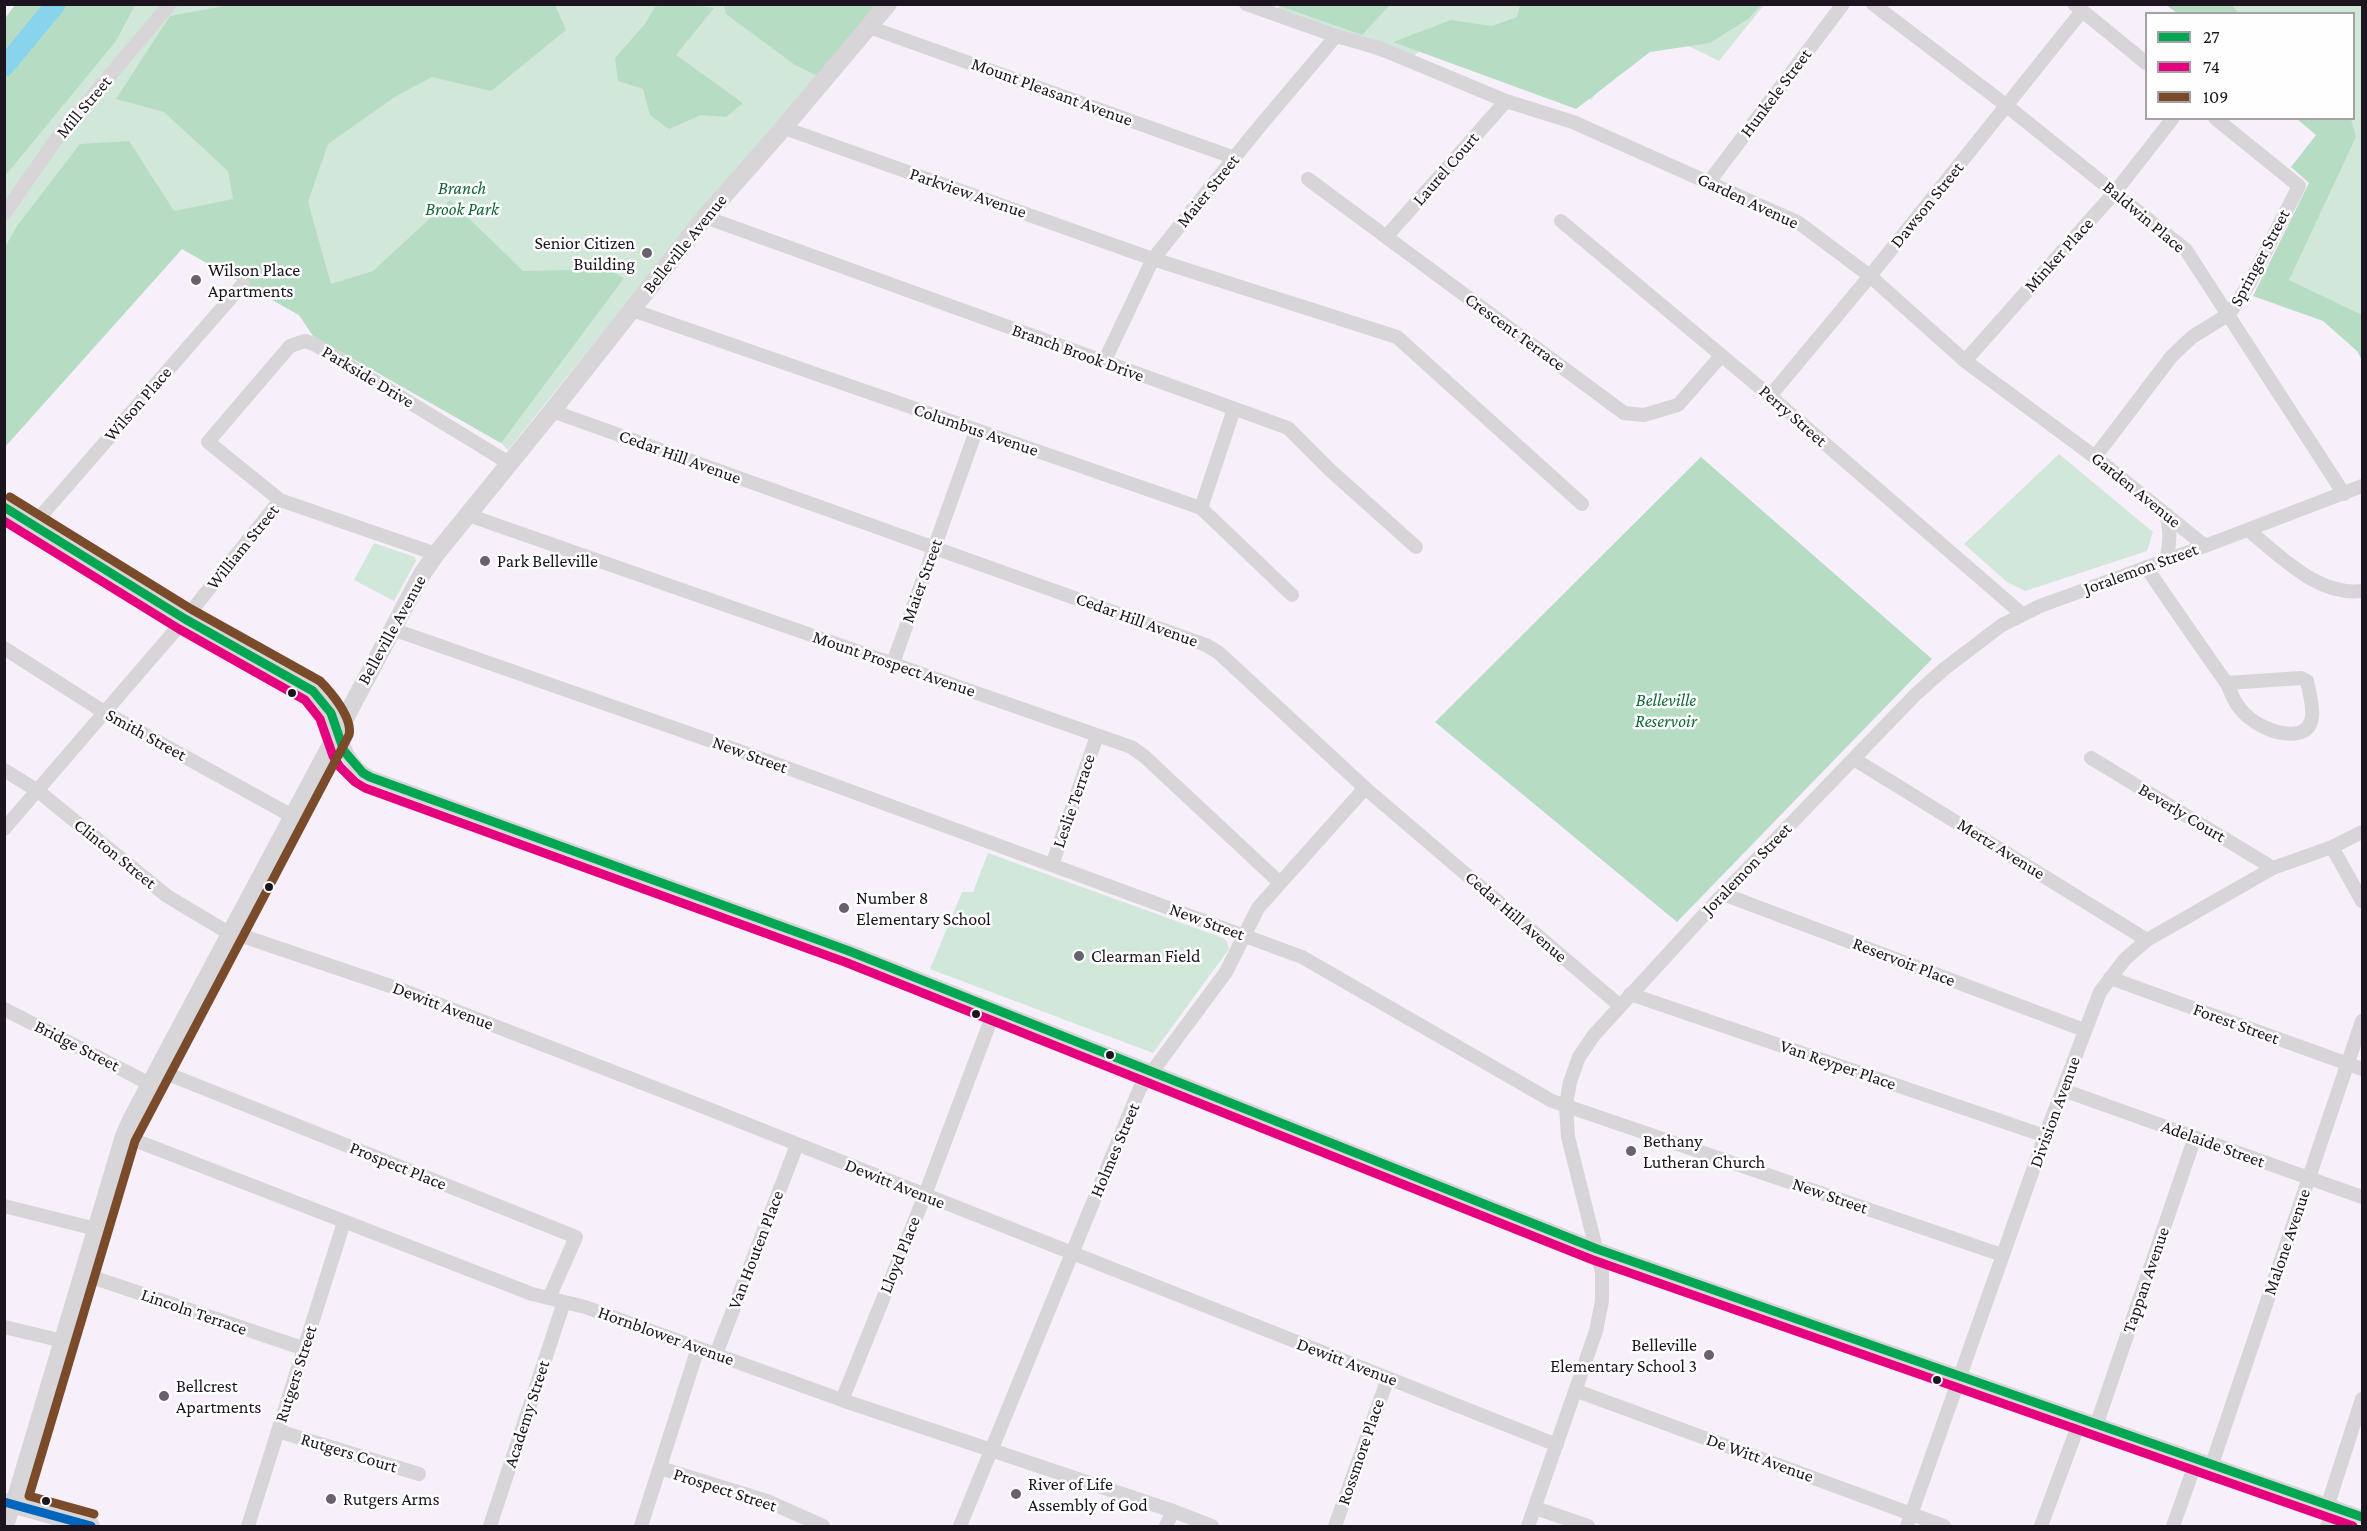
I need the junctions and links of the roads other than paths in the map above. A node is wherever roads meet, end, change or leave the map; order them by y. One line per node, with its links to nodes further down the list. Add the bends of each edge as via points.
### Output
1 (888, 4): 7 (main road, Belleville Avenue)
2 (1246, 4): 8 (street, Garden Avenue)
3 (1843, 4): 17 (street, Hunkele Street)
4 (1873, 4): 11 (street, Baldwin Place)
5 (170, 5): 19 (street, Mill Street, via 57,138)
6 (2078, 8): 9 (street); 11 (street, Dawson Street)
7 (869, 27): 14 (main road, Belleville Avenue); 15 (street, Mount Pleasant Avenue)
8 (1336, 36): 10 (street, Garden Avenue, via 1379,48); 15 (street, Maier Street)
9 (2145, 62)
10 (1506, 101): 17 (street, Garden Avenue, via 1573,122); 22 (street, Laurel Court)
11 (2007, 106): 18 (street, Baldwin Place); 24 (street, Dawson Street)
12 (2171, 120): 18 (street, Minker Place)
13 (2217, 120): 27 (street, Springer Street, via 2299,186 2249,284)
14 (784, 128): 20 (main road, Belleville Avenue); 23 (street, Parkview Avenue)
15 (1235, 158): 23 (street, Maier Street)
16 (1308, 179): 22 (street, Crescent Terrace)
17 (1709, 182): 24 (street, Garden Avenue, via 1799,223)
18 (2115, 192): 27 (street, Baldwin Place, via 2186,250); 29 (street, Minker Place)
19 (4, 214)
20 (705, 217): 26 (main road, Belleville Avenue); 30 (street, Branch Brook Drive)
21 (1561, 221): 28 (street, Perry Street)
22 (1386, 237): 28 (street, Crescent Terrace, via 1624,413 1644,415 1678,405)
23 (1153, 259): 30 (street, Maier Street); 40 (street, Parkview Avenue, via 1397,337)
24 (1870, 276): 29 (street, Garden Avenue); 31 (street, Dawson Street)
25 (243, 284): 45 (street, Wilson Place)
26 (632, 310): 33 (main road, Belleville Avenue); 34 (street, Columbus Avenue)
27 (2229, 314): 35 (street, Springer Street, via 2192,337 2171,357); 38 (street, Baldwin Place)
28 (1721, 356): 31 (street, Perry Street)
29 (1965, 361): 35 (street, Garden Avenue)
30 (1104, 362): 32 (street, Branch Brook Drive)
31 (1770, 396): 55 (street, Perry Street)
32 (1234, 409): 42 (street); 49 (street, Branch Brook Drive, via 1288,428)
33 (552, 411): 36 (main road, Belleville Avenue); 48 (street, Cedar Hill Avenue)
34 (976, 431): 42 (street, Columbus Avenue); 48 (street, Maier Street)
35 (2095, 457): 43 (street, Garden Avenue)
36 (509, 463): 39 (street, Parkside Drive, via 314,344 297,342 290,345 208,442); 44 (main road, Belleville Avenue)
37 (2362, 486): 38 (street, Joralemon Street)
38 (2344, 494): 46 (street, Joralemon Street)
39 (280, 500): 50 (street, William Street); 56 (street, William Street)
40 (1582, 504)
41 (4, 507): 45 (main road)
42 (1201, 508): 54 (street, Columbus Avenue)
43 (2166, 514): 47 (street, Garden Avenue); 51 (street, via 2171,532)
44 (468, 515): 50 (main road, Belleville Avenue); 59 (street, Mount Prospect Avenue)
45 (33, 525): 56 (main road)
46 (2248, 530): 47 (street, Joralemon Street); 53 (street, via 2315,582 2338,591)
47 (2205, 546): 51 (street, Joralemon Street)
48 (934, 547): 59 (street, Maier Street); 67 (street, Cedar Hill Avenue, via 1206,645)
49 (1416, 547)
50 (436, 554): 57 (main road, Belleville Avenue)
51 (2166, 560): 52 (street, Joralemon Street)
52 (2146, 567): 55 (street, Joralemon Street); 60 (street)
53 (2362, 591)
54 (1292, 595)
55 (2022, 614): 65 (street, Joralemon Street, via 1944,669)
56 (185, 619): 61 (street, William Street); 62 (main road, via 313,691 326,705)
57 (392, 629): 62 (main road, Belleville Avenue); 73 (street, New Street)
58 (4, 648): 61 (street, Smith Street)
59 (893, 663): 63 (street, Mount Prospect Avenue)
60 (2227, 683): 60 (street, via 2301,678 2307,681 2311,725 2297,733 2276,733 2237,705)
61 (104, 712): 68 (street, William Street); 69 (street, Smith Street)
62 (338, 729): 69 (main road, Belleville Avenue); 85 (street, via 344,751 370,777 854,953)
63 (1097, 736): 73 (street, Leslie Terrace); 75 (street, Mount Prospect Avenue, via 1131,747 1144,756)
64 (2091, 758): 74 (street, Beverly Court)
65 (1854, 759): 76 (street, Joralemon Street); 80 (street, Mertz Avenue)
66 (4, 770): 68 (street, Clinton Street)
67 (1365, 788): 75 (street, Holmes Street); 83 (street, Cedar Hill Avenue)
68 (38, 791): 70 (street, William Street); 78 (street, Clinton Street, via 167,896)
69 (292, 816): 78 (main road, Belleville Avenue)
70 (4, 829)
71 (2362, 832): 72 (street, Division Avenue)
72 (2332, 847): 74 (street, Division Avenue); 77 (street)
73 (1052, 865): 79 (street, New Street)
74 (2272, 868): 80 (street, Division Avenue)
75 (1279, 882): 79 (street, Holmes Street)
76 (1723, 894): 82 (street, Joralemon Street); 87 (street, Reservoir Place)
77 (2362, 901)
78 (230, 932): 91 (main road, Belleville Avenue); 97 (street, Dewitt Avenue, via 402,990)
79 (1243, 935): 90 (street, Holmes Street, via 1226,972); 93 (street, New Street, via 1302,957 1538,1094)
80 (2147, 940): 81 (street, Division Avenue, via 2125,958)
81 (2110, 978): 87 (street, Division Avenue); 88 (street, Forest Street)
82 (1630, 994): 83 (street, Joralemon Street); 95 (street, Van Reyper Place)
83 (1619, 1005): 93 (street, Joralemon Street, via 1579,1058)
84 (4, 1009): 91 (street, Bridge Street)
85 (995, 1009): 90 (street); 99 (street, Lloyd Place)
86 (2362, 1021): 88 (street, Malone Avenue)
87 (2084, 1030): 92 (street, Division Avenue)
88 (2349, 1064): 89 (street, Forest Street); 98 (street, Malone Avenue)
89 (2362, 1069)
90 (1153, 1071): 104 (street); 105 (street, Holmes Street, via 1140,1088)
91 (154, 1077): 94 (main road, Belleville Avenue); 108 (street, Prospect Place, via 576,1237)
92 (2063, 1090): 95 (street, Division Avenue); 96 (street, Adelaide Street)
93 (1566, 1106): 104 (street, Joralemon Street, via 1568,1137); 106 (street, New Street)
94 (124, 1136): 102 (street, Hornblower Avenue); 103 (main road, Belleville Avenue)
95 (2045, 1136): 106 (street, Division Avenue)
96 (2195, 1137): 98 (street, Adelaide Street); 121 (street, Tappan Avenue)
97 (797, 1145): 99 (street, Dewitt Avenue); 114 (street, Van Houten Place)
98 (2308, 1179): 100 (street, Adelaide Street); 126 (street, Malone Avenue)
99 (924, 1195): 105 (street, Dewitt Avenue); 119 (street, Lloyd Place)
100 (2362, 1197)
101 (4, 1206): 103 (street)
102 (344, 1222): 108 (street, Hornblower Avenue); 113 (street, Rutgers Street)
103 (96, 1229): 107 (main road, Belleville Avenue)
104 (1597, 1249): 115 (street); 117 (street, Joralemon Street, via 1602,1301)
105 (1071, 1254): 116 (street, Dewitt Avenue); 124 (street, Holmes Street)
106 (2002, 1255): 115 (street, Division Avenue)
107 (83, 1274): 111 (main road, Belleville Avenue); 113 (street, Lincoln Terrace)
108 (549, 1298): 109 (street, Hornblower Avenue)
109 (564, 1302): 112 (street, Hornblower Avenue); 138 (street, Academy Street)
110 (4, 1328): 111 (street)
111 (63, 1341): 129 (main road, Belleville Avenue)
112 (698, 1348): 114 (street, Hornblower Avenue); 127 (street)
113 (304, 1349): 122 (street, Rutgers Street)
114 (716, 1354): 119 (street, Hornblower Avenue)
115 (1961, 1376): 120 (street); 134 (street, Division Avenue)
116 (1388, 1378): 123 (street, Dewitt Avenue); 144 (street, Rossmore Place)
117 (1577, 1390): 123 (street, Joralemon Street); 134 (street, De Witt Avenue)
118 (2362, 1399): 130 (street)
119 (842, 1400): 124 (street, Hornblower Avenue)
120 (2081, 1418): 121 (street); 148 (street)
121 (2097, 1424): 125 (street)
122 (278, 1431): 128 (street, Rutgers Court); 137 (street, Rutgers Street)
123 (1557, 1445): 131 (street, Joralemon Street)
124 (991, 1450): 132 (street, Hornblower Avenue); 141 (street, Holmes Street)
125 (2197, 1459): 126 (street); 149 (street)
126 (2212, 1464): 130 (street)
127 (660, 1468): 139 (street); 140 (street, Prospect Street, via 767,1501)
128 (419, 1474)
129 (9, 1503): 135 (street, Belleville Avenue); 136 (main road)
130 (2332, 1506): 133 (street); 150 (street)
131 (1535, 1508): 145 (street, Joralemon Street); 146 (street)
132 (1173, 1511): 142 (street); 143 (street, Hornblower Avenue)
133 (2362, 1517)
134 (1909, 1520): 147 (street, De Witt Avenue)
135 (7, 1527)
136 (91, 1527)
137 (248, 1527)
138 (489, 1527)
139 (641, 1527)
140 (823, 1527)
141 (960, 1527)
142 (1166, 1527)
143 (1212, 1527)
144 (1335, 1527)
145 (1528, 1527)
146 (1588, 1527)
147 (1944, 1527)
148 (2041, 1527)
149 (2173, 1527)
150 (2327, 1527)

